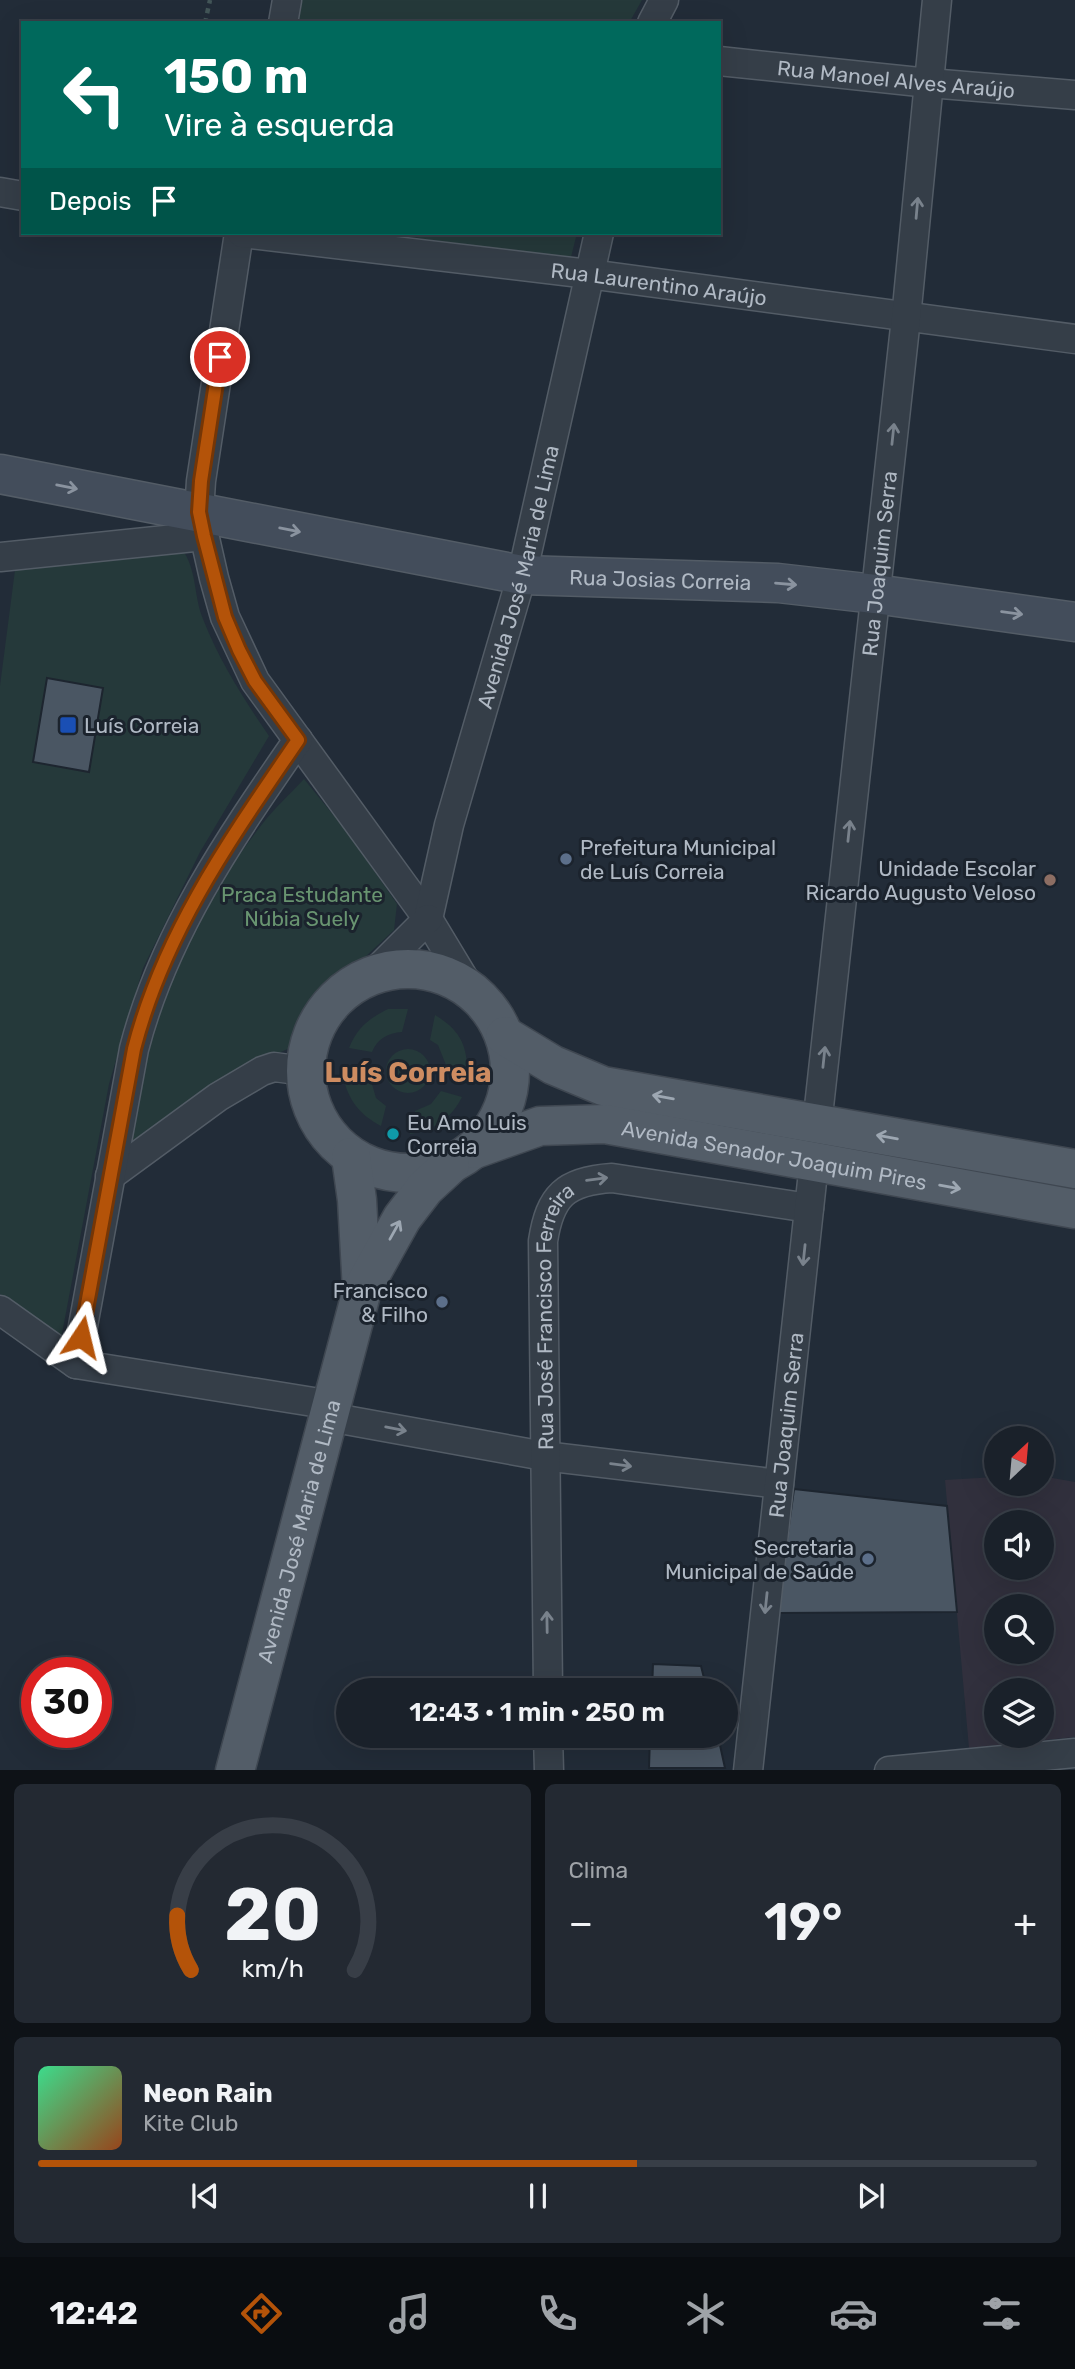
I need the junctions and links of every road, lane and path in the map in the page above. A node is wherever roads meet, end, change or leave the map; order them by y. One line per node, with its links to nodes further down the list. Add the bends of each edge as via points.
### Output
1 (210, 0): 5 (path)
2 (288, 0): 6 (street)
3 (664, 0): 7 (street)
4 (937, 0): 9 (street, Rua Joaquim Serra)
5 (205, 21)
6 (283, 21)
7 (653, 21)
8 (721, 61): 9 (street, Rua Manoel Alves Araújo)
9 (929, 83): 10 (street, Rua Manoel Alves Araújo); 17 (street, Rua Joaquim Serra, one-way to 9)
10 (1075, 95)
11 (0, 192): 12 (street)
12 (21, 196)
13 (240, 235): 20 (street, via 201,481)
14 (257, 235): 16 (street, Rua Laurentino Araújo)
15 (599, 235): 16 (street, Avenida José Maria de Lima)
16 (589, 274): 17 (street, Rua Laurentino Araújo); 23 (street, Avenida José Maria de Lima)
17 (906, 318): 18 (street, Rua Laurentino Araújo); 24 (street, Rua Joaquim Serra, one-way to 17)
18 (1075, 339)
19 (0, 474): 20 (street, Rua Josias Correia, one-way to 20)
20 (201, 524): 21 (street); 23 (street, Rua Josias Correia, one-way to 23); 26 (street, via 225,617 239,650 255,681)
21 (0, 557): 22 (street)
22 (0, 563)
23 (522, 575): 24 (street, Rua Josias Correia, one-way to 24, via 778,583); 27 (street, Avenida José Maria de Lima, via 449,825)
24 (875, 594): 25 (street, Rua Josias Correia, one-way to 25); 32 (street, Rua Joaquim Serra, one-way to 24)
25 (1075, 622)
26 (298, 740): 27 (street); 37 (street, via 193,900 156,980 134,1049)
27 (428, 919): 28 (street); 29 (street)
28 (373, 975): 29 (main road, Avenida José Maria de Lima, via 407,969 442,975); 31 (main road, Avenida José Maria de Lima, via 345,990 323,1012 309,1040)
29 (472, 992): 30 (main road, Avenida José Maria de Lima)
30 (505, 1035): 32 (main road, Avenida Senador Joaquim Pires, one-way to 30, via 603,1086 553,1065); 34 (main road, Avenida José Maria de Lima, via 511,1071 506,1100 494,1127)
31 (305, 1071): 33 (main road, Avenida José Maria de Lima, via 309,1102 325,1133); 37 (street, via 274,1066 262,1071 218,1097)
32 (817, 1125): 36 (main road, Avenida Senador Joaquim Pires, one-way to 32)
33 (351, 1157): 34 (main road, Avenida José Maria de Lima, via 382,1171 416,1174); 40 (main road, Avenida José Maria de Lima)
34 (462, 1157): 35 (main road, Avenida Senador Joaquim Pires, via 540,1126 605,1124); 40 (main road, Avenida José Maria de Lima, one-way to 34, via 402,1218 425,1188)
35 (814, 1163): 38 (street, Rua Joaquim Serra); 39 (main road, Avenida Senador Joaquim Pires, one-way to 39)
36 (1075, 1169)
37 (110, 1176): 42 (street)
38 (809, 1208): 44 (street, Rua José Francisco Ferreira, one-way to 38, via 543,1241 547,1216 556,1200 589,1180 612,1178); 45 (street, Rua Joaquim Serra, one-way to 45)
39 (1075, 1209)
40 (362, 1290): 43 (main road, Avenida José Maria de Lima)
41 (0, 1310): 42 (street)
42 (76, 1364): 43 (street)
43 (330, 1411): 44 (street, one-way to 44); 49 (main road, Avenida José Maria de Lima)
44 (544, 1456): 45 (street, one-way to 45); 46 (street, Rua José Francisco Ferreira, one-way to 44)
45 (779, 1484): 51 (street, Rua Joaquim Serra, one-way to 51)
46 (548, 1678)
47 (548, 1748): 50 (street)
48 (1075, 1752): 52 (street)
49 (236, 1770)
50 (549, 1770)
51 (748, 1770)
52 (889, 1770)

